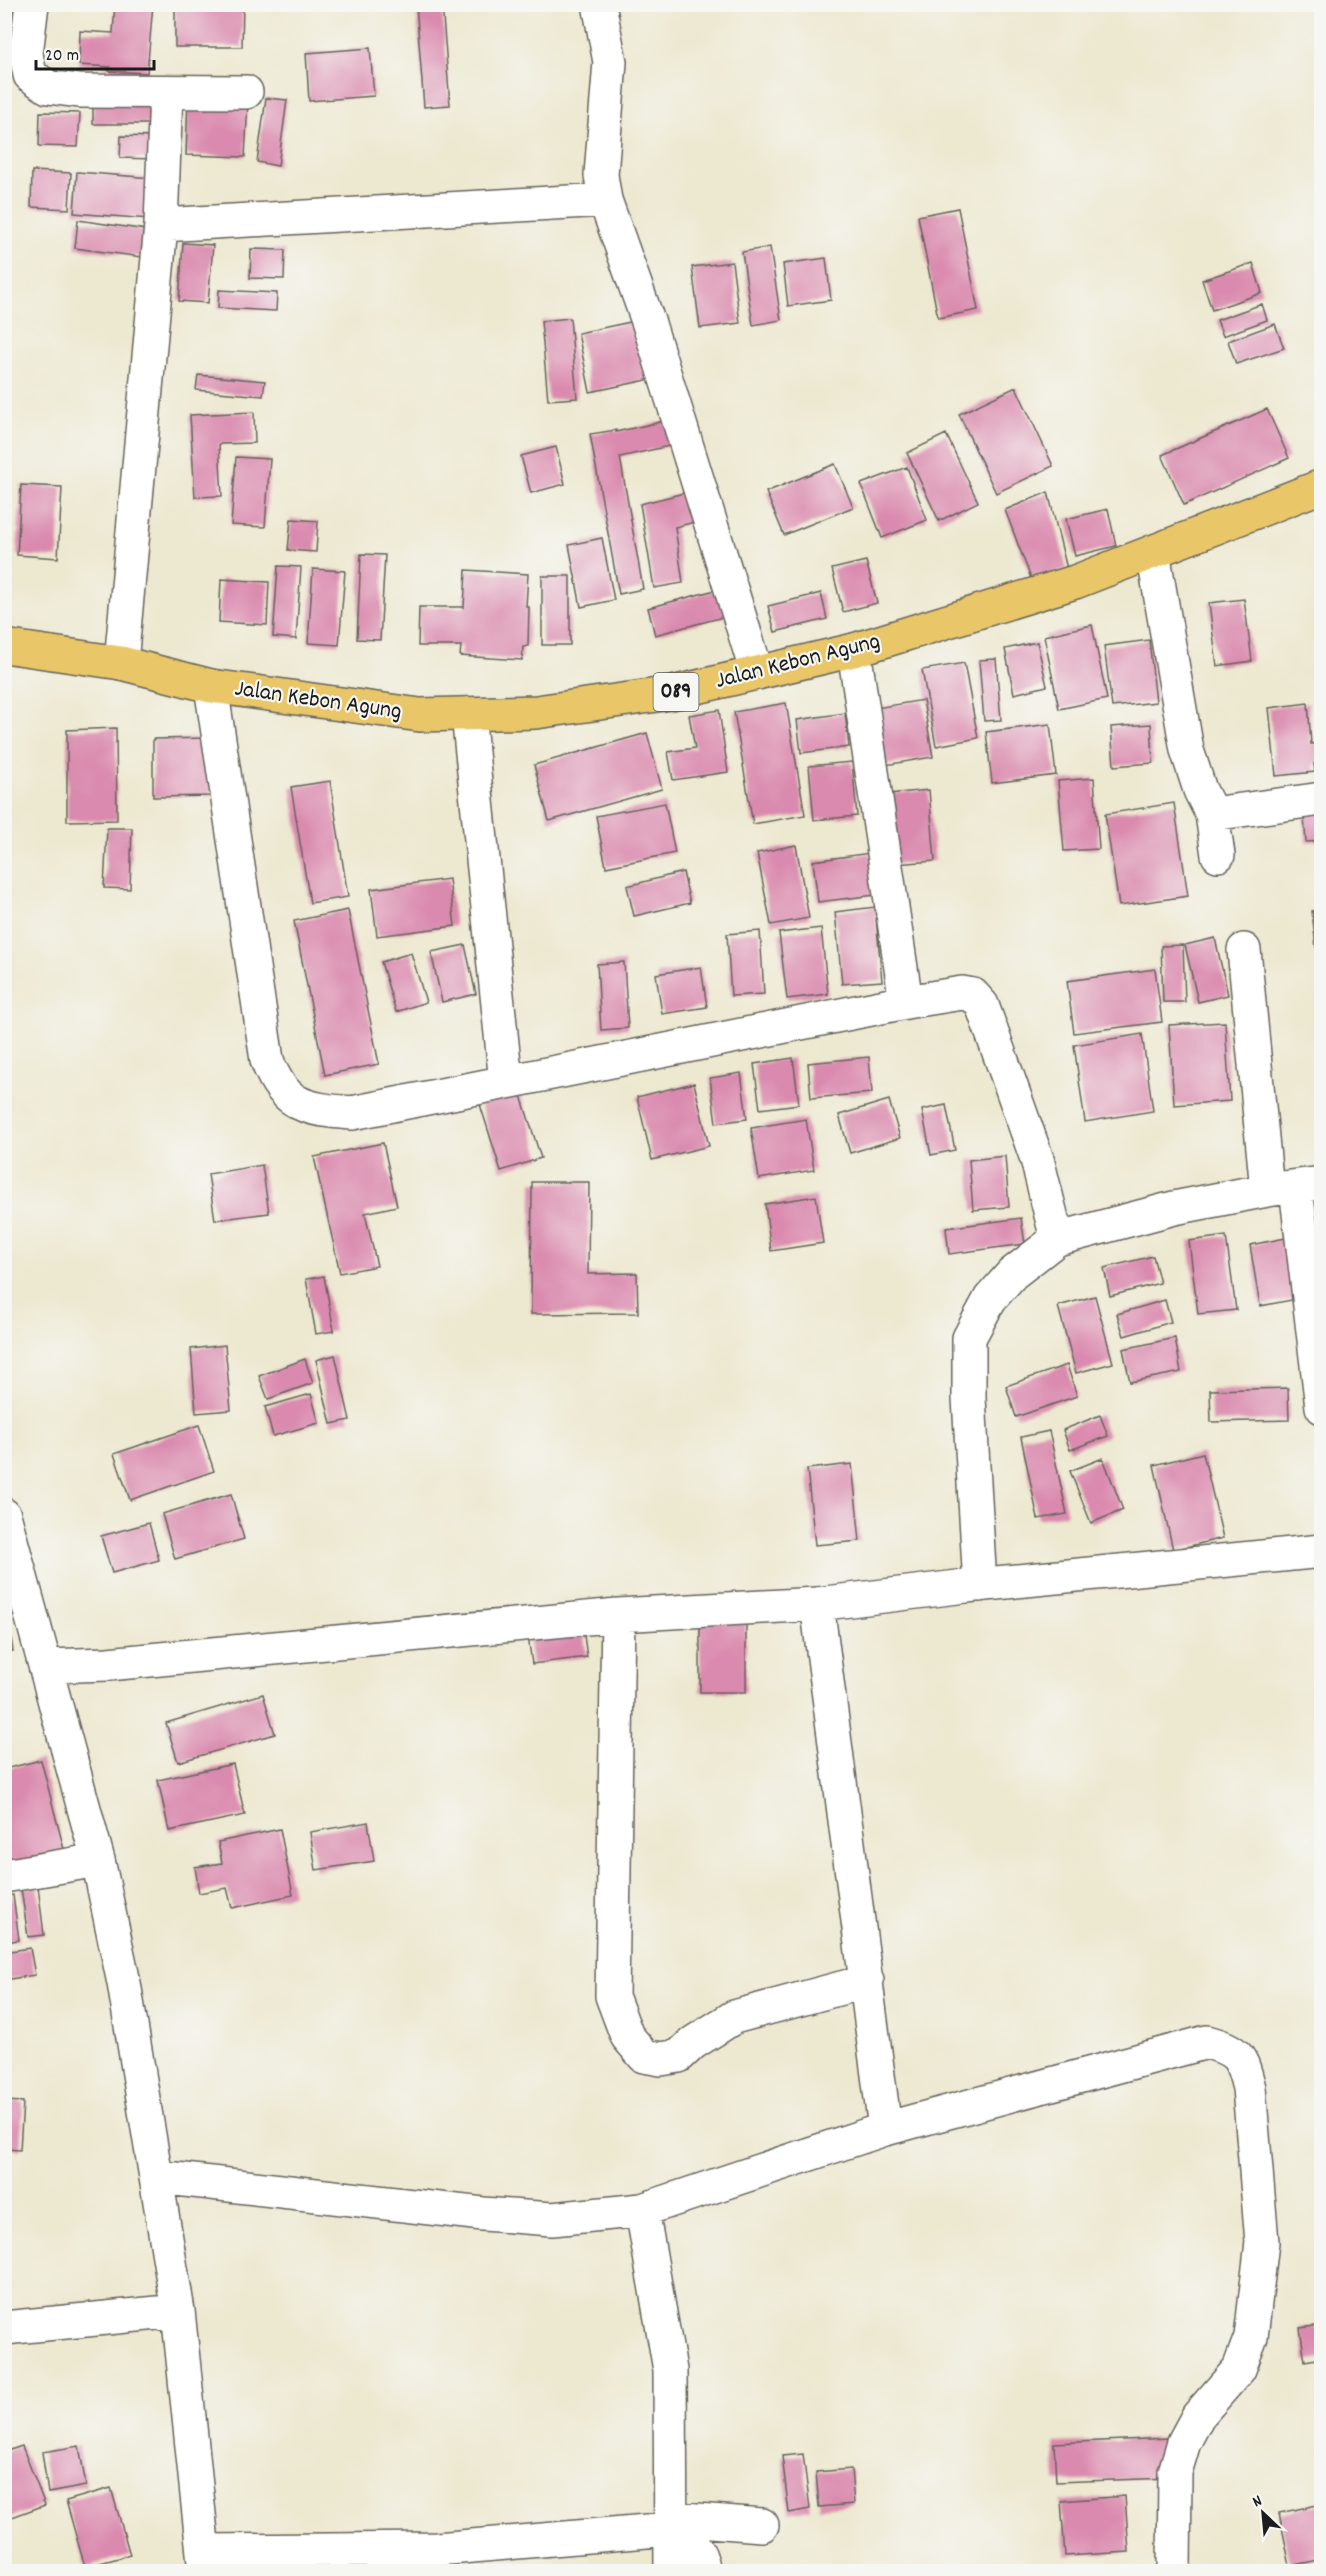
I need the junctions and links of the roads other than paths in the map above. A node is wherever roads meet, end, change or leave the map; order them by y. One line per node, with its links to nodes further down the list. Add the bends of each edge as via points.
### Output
1 (32, 4): 3 (street, via 26,54 30,75 48,87)
2 (599, 4): 5 (street, via 610,62 602,175)
3 (166, 92): 4 (street); 6 (street)
4 (246, 92)
5 (605, 201): 6 (street); 12 (street, via 650,324)
6 (162, 225): 11 (street)
7 (1322, 486): 8 (main road, Jalan Kebon Agung / 089)
8 (1153, 552): 10 (main road, Jalan Kebon Agung / 089, via 1075,582); 16 (street, via 1187,750)
9 (4, 646): 11 (main road, Jalan Kebon Agung / 089)
10 (854, 650): 12 (main road, Jalan Kebon Agung / 089); 19 (street)
11 (121, 663): 13 (main road, Jalan Kebon Agung / 089)
12 (757, 673): 14 (main road, Jalan Kebon Agung / 089, via 672,693 536,712)
13 (211, 686): 14 (main road, Jalan Kebon Agung / 089, via 420,715); 20 (street, via 267,1060 274,1078 293,1101 319,1110 351,1113)
14 (468, 714): 20 (street)
15 (1322, 799): 16 (street)
16 (1212, 814): 17 (street)
17 (1218, 855)
18 (1244, 951): 21 (street)
19 (906, 1002): 20 (street); 22 (street, via 962,993 973,995 982,1005 1037,1159)
20 (506, 1082)
21 (1295, 1187): 22 (street, via 1174,1208); 23 (street)
22 (1057, 1239): 26 (street, via 1012,1274 990,1299 969,1338)
23 (1322, 1407)
24 (4, 1515): 29 (street)
25 (1322, 1551): 26 (street)
26 (980, 1585): 27 (street)
27 (817, 1604): 28 (street); 32 (street)
28 (618, 1614): 29 (street, via 108,1664); 32 (street, via 612,1996 627,2036 644,2056 679,2056 734,2017)
29 (46, 1666): 30 (street)
30 (98, 1860): 31 (street); 34 (street)
31 (4, 1876)
32 (867, 1981): 33 (street)
33 (885, 2129): 35 (street); 43 (street, via 1207,2042 1230,2049 1244,2066 1262,2242 1251,2337 1239,2369 1198,2416 1184,2442 1175,2472)
34 (158, 2177): 35 (street, via 552,2219); 36 (street)
35 (642, 2211): 38 (street, via 670,2370)
36 (178, 2311): 37 (street); 40 (street)
37 (4, 2328)
38 (671, 2524): 39 (street); 40 (street, via 437,2549); 41 (street); 42 (street, via 694,2544)
39 (762, 2525)
40 (205, 2561)
41 (671, 2571)
42 (704, 2571)
43 (1174, 2571)

